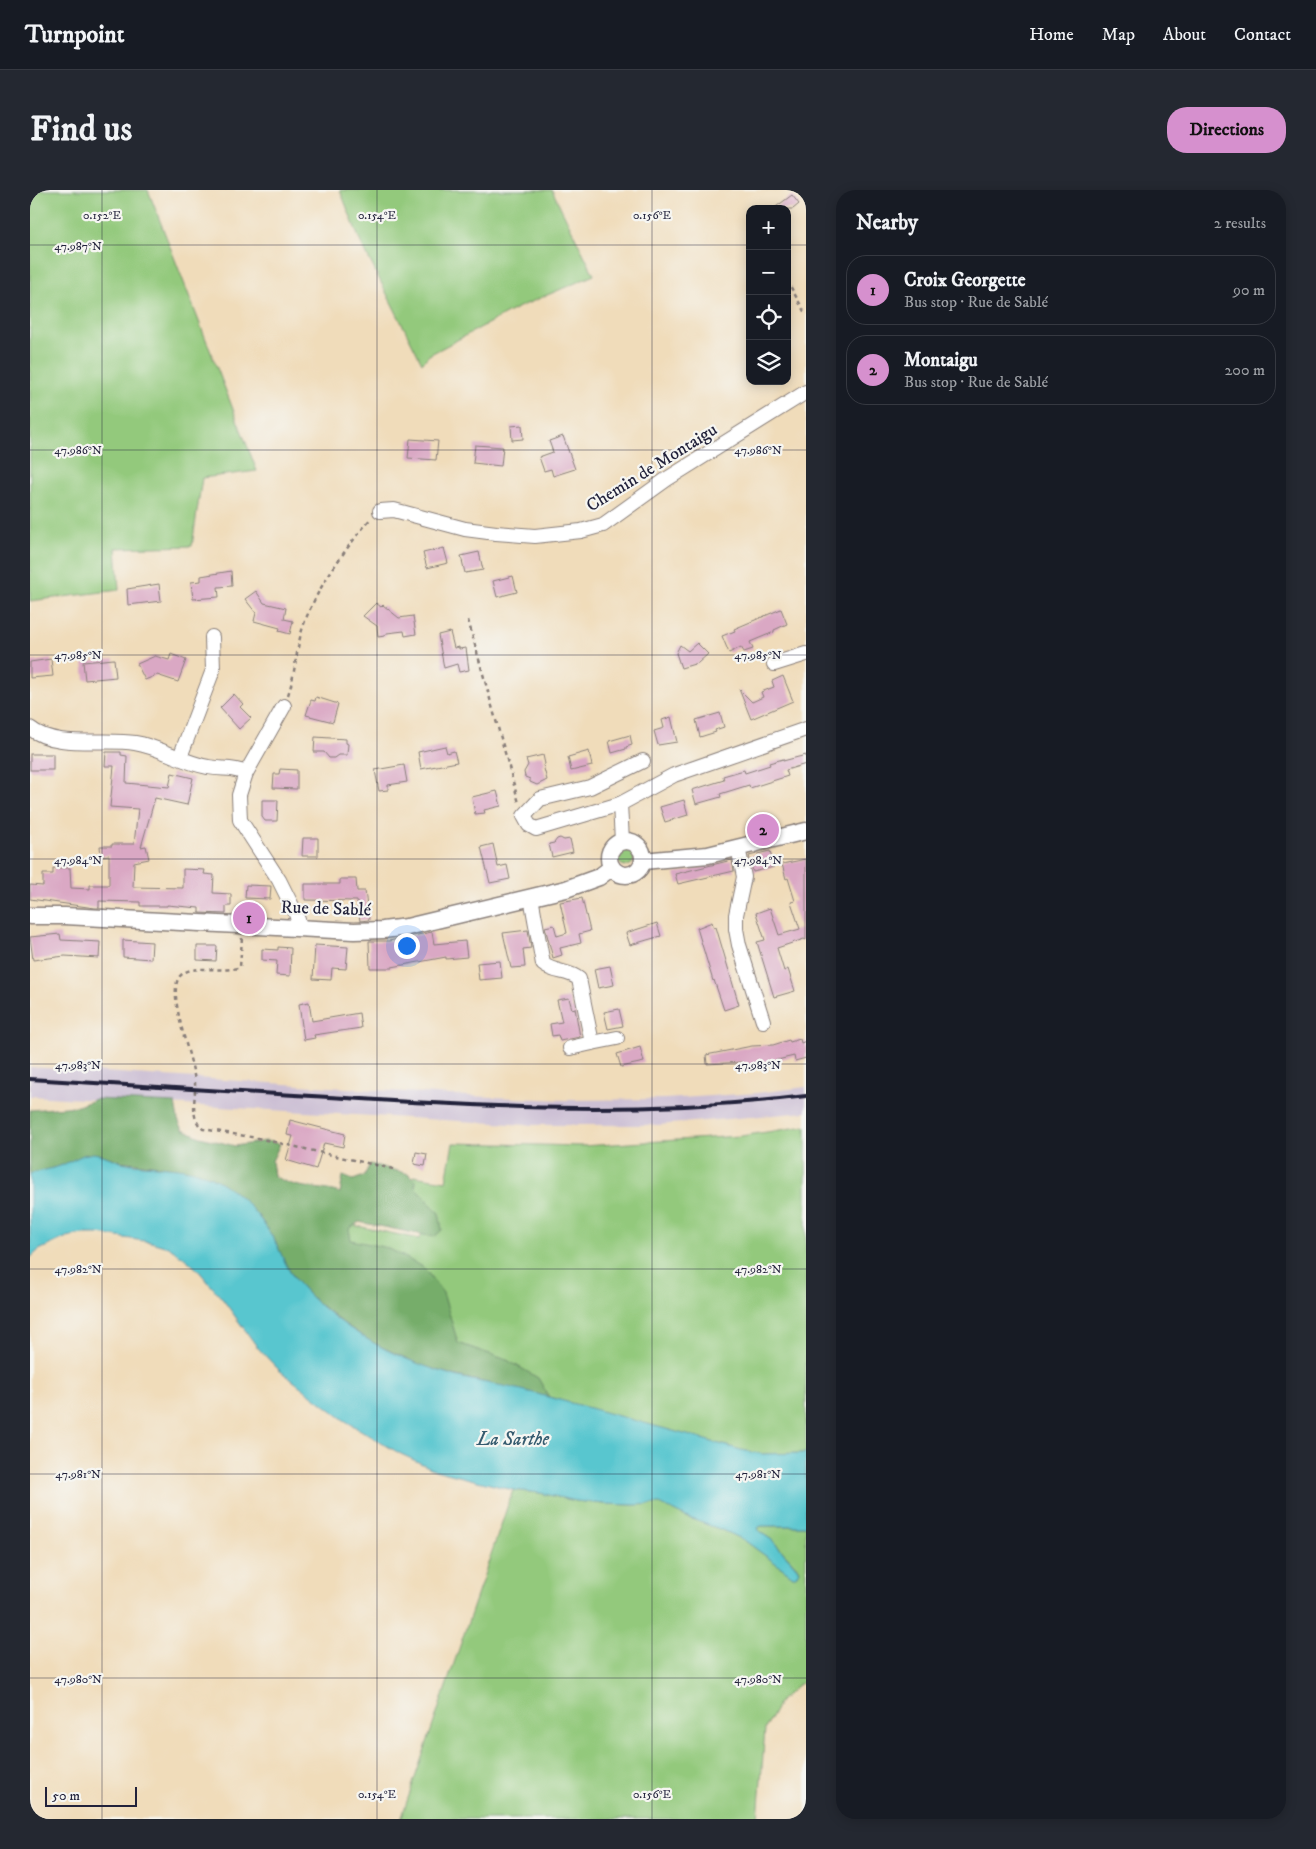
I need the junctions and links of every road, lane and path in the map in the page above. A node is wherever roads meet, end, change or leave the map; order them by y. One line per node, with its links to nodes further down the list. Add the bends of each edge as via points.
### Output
1 (791, 287): 2 (path)
2 (806, 314)
3 (806, 392): 4 (street, Chemin de Montaigu, via 603,524 582,532 535,536 496,533 465,529 394,510)
4 (380, 511): 9 (path, via 373,515 348,547 313,604 303,626 294,679)
5 (468, 620): 16 (path)
6 (212, 637): 12 (street, via 213,670)
7 (806, 654): 8 (street)
8 (774, 664)
9 (284, 706): 14 (street)
10 (30, 728): 12 (street, via 42,736 134,743)
11 (806, 729): 15 (street, via 674,775)
12 (180, 757): 14 (street, via 209,768 236,768)
13 (643, 760): 16 (street, via 590,787 540,799)
14 (246, 774): 25 (street, via 239,795 240,820 279,880)
15 (620, 804): 16 (street, via 536,828 530,826); 18 (street)
16 (524, 816)
17 (806, 830): 19 (main road)
18 (622, 841): 20 (main road, via 638,845); 21 (main road, via 612,846 609,852)
19 (738, 847): 20 (main road, via 708,854); 26 (street, via 744,877 736,929)
20 (643, 861): 21 (main road, via 633,874 621,875)
21 (611, 868): 22 (main road, Rue de Sablé, via 599,877)
22 (531, 897): 25 (main road, Rue de Sablé, via 407,927 383,930); 28 (street, via 542,964 579,979)
23 (30, 916): 24 (main road, Rue de Sablé)
24 (243, 926): 25 (main road, Rue de Sablé); 30 (path, via 240,966 233,970 192,970 181,974 175,983 176,1008 193,1068 197,1124 203,1129)
25 (300, 929)
26 (763, 1021)
27 (617, 1038): 28 (street)
28 (592, 1044): 29 (street)
29 (570, 1048)
30 (393, 1169)

